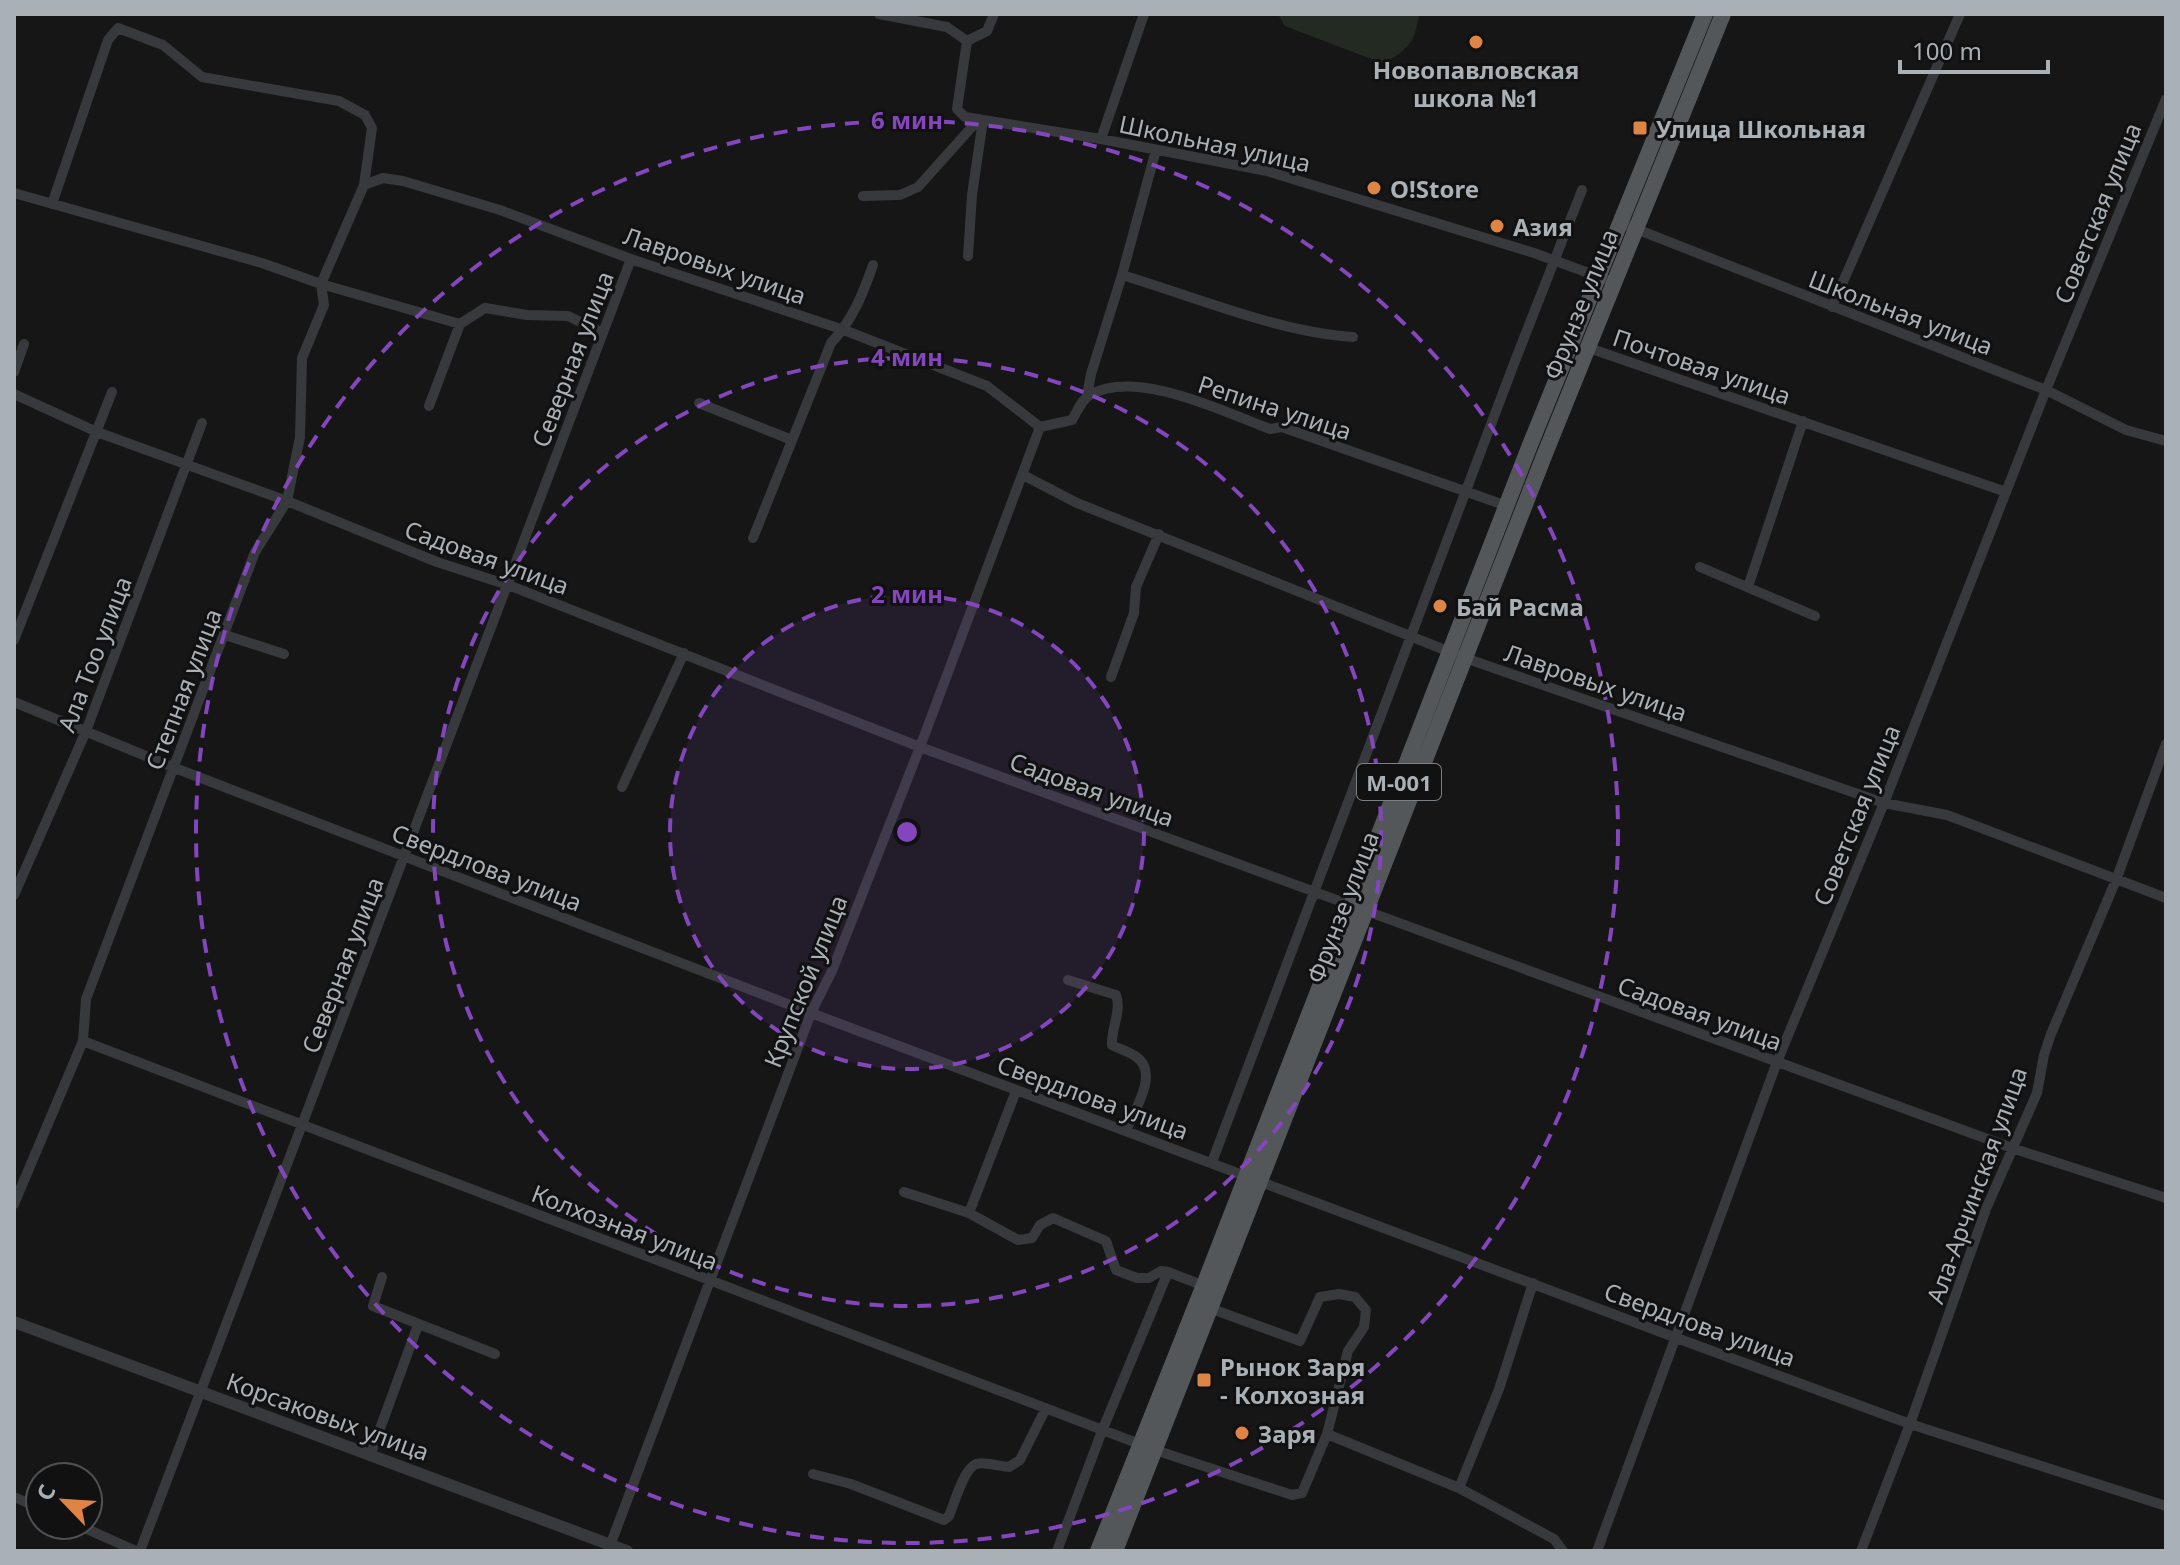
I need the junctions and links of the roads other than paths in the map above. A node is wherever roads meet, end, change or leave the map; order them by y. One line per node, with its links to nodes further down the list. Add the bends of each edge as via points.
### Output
1 (879, 14): 5 (street)
2 (994, 14): 7 (street, via 987,31)
3 (1144, 14): 10 (street)
4 (1960, 14): 26 (street)
5 (910, 17): 7 (street, via 947,27)
6 (1709, 17): 17 (main road, Фрунзе улица / M-001)
7 (967, 41): 9 (street, via 957,109 965,117)
8 (2166, 99): 34 (street, Советская улица)
9 (981, 119): 10 (street, Школьная улица); 15 (street, via 918,187 900,195); 18 (street)
10 (1101, 139): 11 (street, Школьная улица)
11 (1156, 150): 20 (street, Школьная улица, via 1267,171); 22 (street)
12 (364, 185): 16 (street, Степная улица, via 372,128 365,115 339,101 202,77 163,45 118,28 108,40); 19 (street, Лавровых улица, via 383,178 403,181); 25 (street, Степная улица)
13 (1582, 190): 20 (street)
14 (14, 193): 16 (street)
15 (863, 196)
16 (52, 204): 25 (street)
17 (1628, 227): 23 (main road, Фрунзе улица / M-001); 24 (main road, Фрунзе улица / M-001); 26 (street, Школьная улица)
18 (968, 256)
19 (631, 259): 28 (street, Лавровых улица); 29 (street, Северная улица)
20 (1556, 261): 23 (street, Школьная улица); 48 (street)
21 (873, 265): 28 (street)
22 (1122, 275): 30 (street, via 1268,320); 37 (street)
23 (1599, 276): 24 (street, Школьная улица); 51 (main road, Фрунзе улица / M-001)
24 (1616, 283): 32 (main road, Фрунзе улица / M-001)
25 (321, 284): 27 (street); 50 (street, Степная улица, via 324,305 302,358 300,437)
26 (1832, 307): 34 (street, Школьная улица)
27 (460, 324): 29 (street, via 485,308 568,316); 39 (street)
28 (844, 330): 42 (street, Лавровых улица, via 987,386); 44 (street, via 831,343)
29 (603, 333): 55 (street, Северная улица)
30 (1353, 337)
31 (24, 344): 33 (street)
32 (1589, 348): 40 (street, Почтовая улица); 63 (main road, Фрунзе улица / M-001)
33 (14, 372)
34 (2046, 390): 45 (street, Школьная улица, via 2126,430); 49 (street, Советская улица)
35 (112, 392): 43 (street)
36 (14, 394): 43 (street, Садовая улица)
37 (1087, 396): 42 (street, Репина улица, via 1072,420); 48 (street, Репина улица, via 1123,385 1163,392)
38 (699, 403): 44 (street)
39 (429, 406)
40 (1803, 421): 49 (street, Почтовая улица); 56 (street, Почтовая улица)
41 (202, 423): 46 (street, Ала Тоо улица)
42 (1040, 427): 47 (street, Крупской улица)
43 (97, 432): 46 (street, Садовая улица); 60 (street)
44 (792, 440): 53 (street)
45 (2166, 441)
46 (188, 466): 50 (street, Садовая улица); 66 (street, Ала Тоо улица)
47 (1023, 475): 52 (street, Лавровых улица, via 1077,503); 68 (street, Крупской улица)
48 (1466, 491): 51 (street, Репина улица); 59 (street)
49 (2006, 492): 71 (street, Советская улица)
50 (287, 501): 55 (street, Садовая улица); 58 (street, Степная улица, via 255,552)
51 (1507, 506): 63 (main road, Фрунзе улица / M-001)
52 (1159, 534): 59 (street, Лавровых улица); 64 (street, via 1136,587 1134,613)
53 (753, 538)
54 (1700, 567): 56 (street)
55 (508, 585): 61 (street, Садовая улица); 72 (street, Северная улица)
56 (1748, 587): 57 (street)
57 (1815, 616)
58 (225, 635): 62 (street); 69 (street, Степная улица)
59 (1412, 637): 63 (street, Лавровых улица); 74 (street)
60 (14, 640)
61 (684, 653): 68 (street, Садовая улица); 70 (street)
62 (284, 654)
63 (1457, 655): 71 (street, Лавровых улица); 77 (main road, Фрунзе улица / M-001)
64 (1111, 677)
65 (14, 702): 66 (street, Свердлова улица)
66 (86, 731): 69 (street, Свердлова улица); 75 (street, Ала Тоо улица)
67 (2166, 744): 73 (street, Ала-Арчинская улица)
68 (920, 747): 74 (street, Садовая улица); 79 (street, Крупской улица)
69 (175, 768): 72 (street, Свердлова улица); 80 (street, Степная улица, via 86,999)
70 (622, 787)
71 (1884, 803): 73 (street, Лавровых улица, via 1947,815); 81 (street, Советская улица)
72 (404, 857): 79 (street, Свердлова улица); 83 (street, Северная улица)
73 (2116, 880): 76 (street, Лавровых улица); 85 (street, Ала-Арчинская улица, via 2051,1034 2037,1093)
74 (1315, 892): 77 (street, Садовая улица); 86 (street)
75 (14, 895)
76 (2166, 898)
77 (1358, 909): 81 (street, Садовая улица); 87 (main road, Фрунзе улица / M-001)
78 (1068, 980): 84 (street, via 1116,995 1112,1045 1139,1058 1147,1069)
79 (811, 1013): 82 (street, Свердлова улица); 94 (street, Крупской улица)
80 (83, 1041): 83 (street, Колхозная улица); 90 (street, Степная улица)
81 (1777, 1062): 85 (street, Садовая улица); 100 (street, Советская улица)
82 (1016, 1091): 84 (street, Свердлова улица); 91 (street)
83 (302, 1126): 94 (street, Колхозная улица); 102 (street, Северная улица)
84 (1126, 1131): 86 (street, Свердлова улица)
85 (2012, 1148): 89 (street, Садовая улица); 104 (street, Ала-Арчинская улица)
86 (1212, 1162): 87 (street, Свердлова улица)
87 (1254, 1178): 95 (street, Свердлова улица); 96 (main road, Фрунзе улица / M-001)
88 (904, 1192): 91 (street)
89 (2166, 1198)
90 (14, 1204)
91 (969, 1213): 92 (street, via 1018,1240 1032,1238 1053,1218 1106,1241 1116,1270 1137,1278)
92 (1168, 1272): 96 (street); 105 (street)
93 (382, 1277): 99 (street, via 373,1306)
94 (711, 1281): 103 (street, Колхозная улица); 113 (street, Крупской улица)
95 (1533, 1283): 100 (street, Свердлова улица); 110 (street, via 1499,1389)
96 (1211, 1288): 97 (main road, Фрунзе улица / M-001); 107 (main road, Фрунзе улица / M-001)
97 (1212, 1309): 106 (street, via 1300,1341 1320,1297 1355,1297 1366,1310 1364,1327 1348,1351); 107 (main road, Фрунзе улица / M-001)
98 (14, 1322): 102 (street, Корсаковых улица)
99 (418, 1325): 101 (street); 108 (street)
100 (1674, 1337): 104 (street, Свердлова улица); 120 (street, Советская улица)
101 (495, 1354)
102 (200, 1393): 108 (street, Корсаковых улица); 114 (street, Северная улица)
103 (1046, 1408): 105 (street, Колхозная улица); 109 (street, via 1020,1460 1009,1467 973,1465 944,1520)
104 (1910, 1424): 111 (street, Свердлова улица); 121 (street, Ала-Арчинская улица)
105 (1102, 1431): 107 (street, Колхозная улица); 116 (street)
106 (1327, 1434): 107 (street, Колхозная улица, via 1302,1493 1292,1495); 110 (street)
107 (1147, 1447): 117 (main road, Фрунзе улица / M-001); 118 (main road, Фрунзе улица / M-001)
108 (370, 1456): 113 (street, Корсаковых улица)
109 (813, 1474)
110 (1459, 1488): 119 (street, via 1554,1539)
111 (2166, 1506)
112 (104, 1536): 114 (street, Северная улица)
113 (610, 1548): 115 (street, Корсаковых улица)
114 (138, 1551)
115 (627, 1551)
116 (1057, 1551)
117 (1098, 1551)
118 (1115, 1551)
119 (1563, 1551)
120 (1597, 1551)
121 (1861, 1551)

